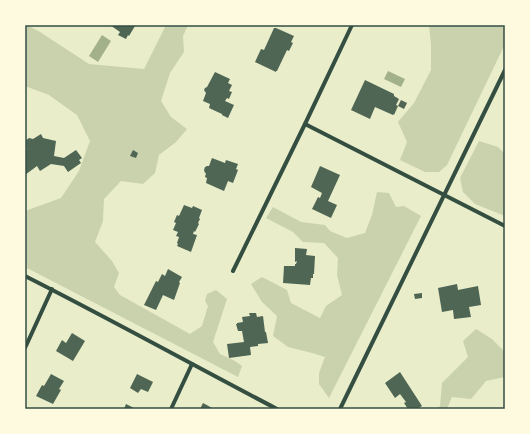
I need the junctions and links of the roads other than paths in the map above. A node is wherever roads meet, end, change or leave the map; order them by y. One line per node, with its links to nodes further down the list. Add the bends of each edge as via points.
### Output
1 (352, 25): 3 (street)
2 (505, 70): 4 (street)
3 (305, 124): 4 (street); 6 (street)
4 (444, 196): 5 (street); 13 (street)
5 (505, 226)
6 (233, 271)
7 (25, 276): 8 (street)
8 (52, 289): 9 (street); 10 (street)
9 (25, 348)
10 (192, 364): 11 (street); 12 (street)
11 (171, 409)
12 (277, 409)
13 (340, 409)

